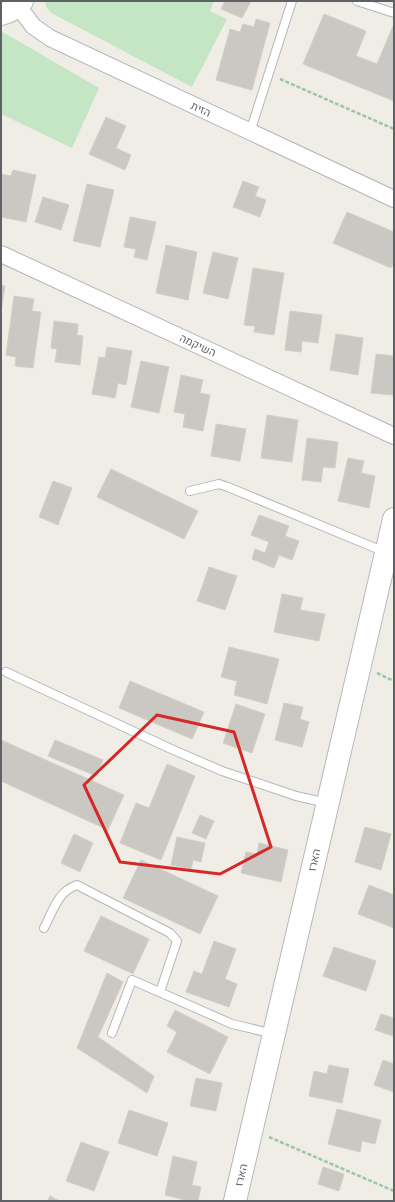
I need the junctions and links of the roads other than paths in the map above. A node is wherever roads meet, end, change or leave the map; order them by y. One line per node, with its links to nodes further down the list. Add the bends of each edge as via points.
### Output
1 (292, 1): 5 (lane)
2 (357, 1): 4 (lane)
3 (14, 7): 5 (street, הזית, via 50,38)
4 (394, 13)
5 (250, 132): 6 (street, הזית)
6 (394, 199)
7 (1, 254): 8 (street, השיקמה)
8 (394, 436)
9 (190, 491): 11 (lane, via 219,484)
10 (394, 519): 11 (street, הארז)
11 (386, 552): 13 (street, הארז)
12 (6, 672): 13 (lane, via 222,771 296,796)
13 (328, 803): 17 (street, הארז)
14 (44, 928): 15 (lane, via 60,896 69,887 77,885 170,933 177,941)
15 (160, 992): 16 (lane, via 132,980); 17 (lane, via 232,1024)
16 (112, 1033)
17 (274, 1034): 18 (street, הארז)
18 (235, 1201)

